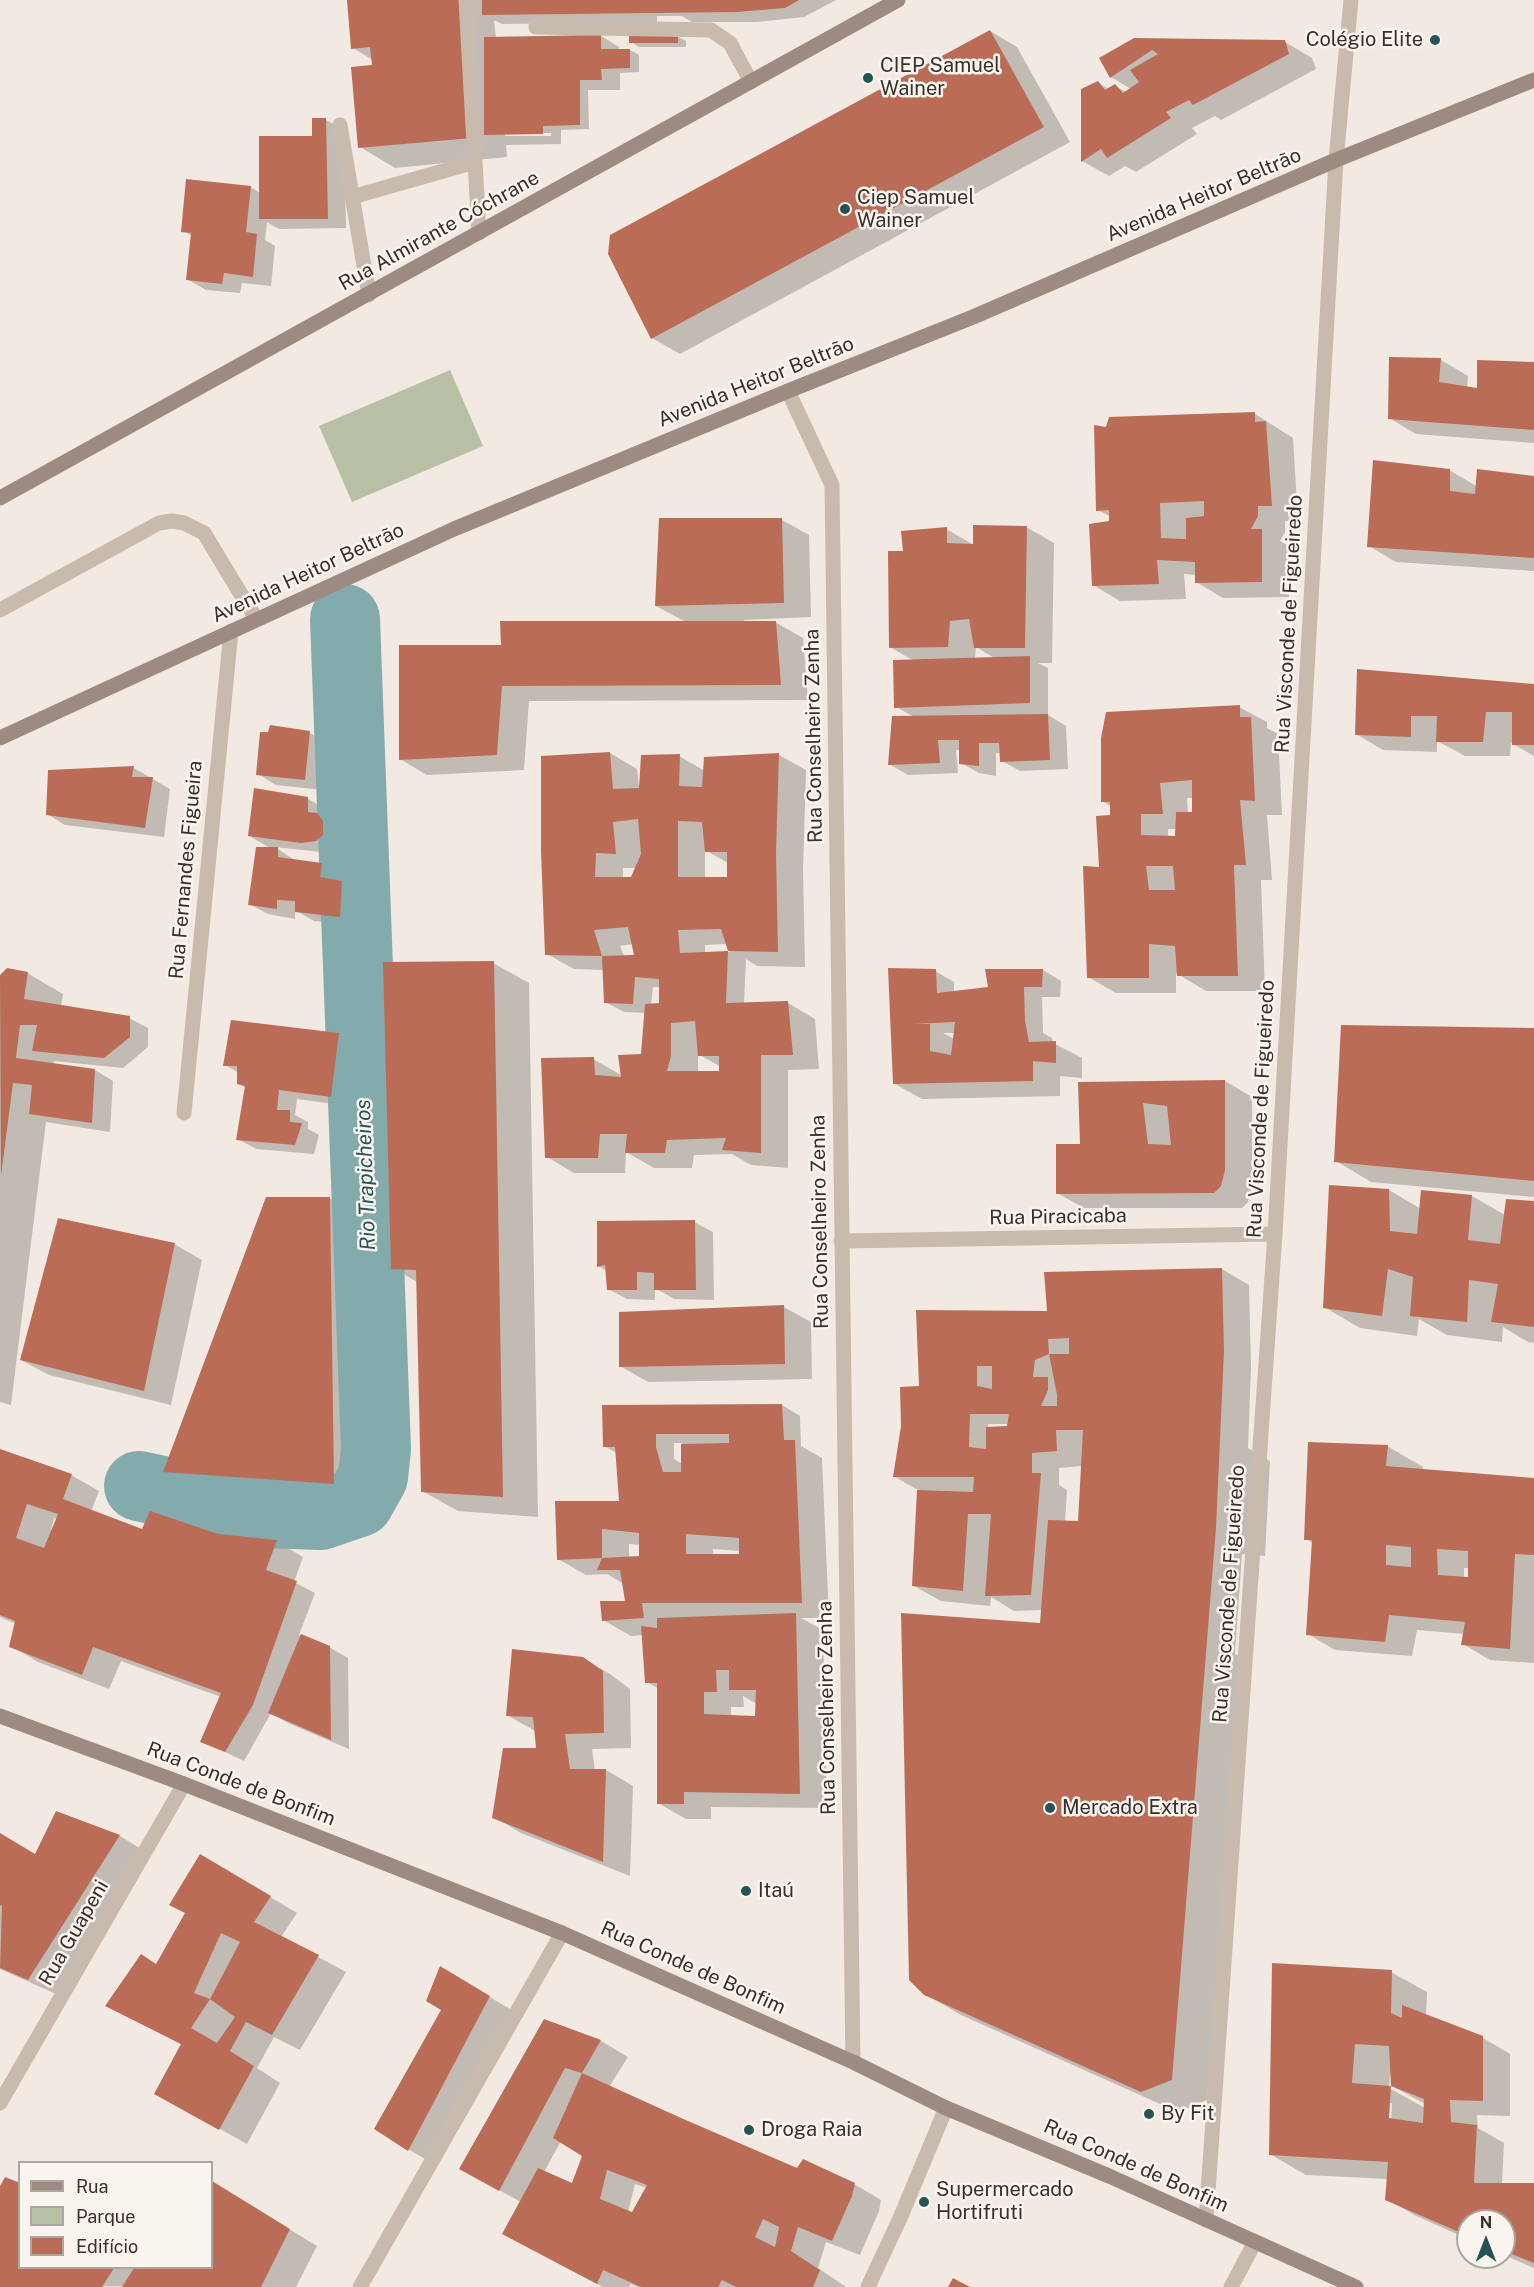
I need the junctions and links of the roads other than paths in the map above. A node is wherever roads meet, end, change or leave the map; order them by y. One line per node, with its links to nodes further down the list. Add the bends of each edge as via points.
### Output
1 (466, 0): 9 (street)
2 (898, 0): 6 (main road, Rua Almirante Cóchrane)
3 (1351, 0): 8 (street, Rua Visconde de Figueiredo)
4 (536, 27): 6 (street, via 711,30 730,43)
5 (1534, 80): 8 (main road, Avenida Heitor Beltrão)
6 (751, 82): 11 (main road, Rua Almirante Cóchrane)
7 (340, 124): 10 (street)
8 (1336, 160): 13 (main road, Avenida Heitor Beltrão, via 973,317); 20 (street, Rua Visconde de Figueiredo)
9 (475, 162): 10 (street); 11 (street)
10 (352, 197): 12 (street)
11 (479, 233): 12 (main road, Rua Almirante Cóchrane)
12 (369, 295): 14 (main road, Rua Almirante Cóchrane)
13 (789, 391): 16 (main road, Avenida Heitor Beltrão, via 454,529); 21 (street, Rua Conselheiro Zenha, via 832,485)
14 (0, 498)
15 (0, 610): 16 (street, via 159,523 172,521 204,533)
16 (255, 619): 17 (main road, Avenida Heitor Beltrão)
17 (231, 631): 18 (main road, Avenida Heitor Beltrão); 19 (street, Rua Fernandes Figueira)
18 (0, 738)
19 (184, 1113)
20 (1275, 1234): 21 (street, Rua Piracicaba); 28 (street, Rua Visconde de Figueiredo)
21 (842, 1241): 25 (street, Rua Conselheiro Zenha)
22 (0, 1716): 23 (main road, Rua Conde de Bonfim)
23 (184, 1784): 24 (main road, Rua Conde de Bonfim); 26 (street, Rua Guapeni)
24 (562, 1933): 25 (main road, Rua Conde de Bonfim); 30 (street)
25 (853, 2062): 27 (main road, Rua Conde de Bonfim)
26 (0, 2103)
27 (946, 2108): 28 (main road, Rua Conde de Bonfim); 31 (street)
28 (1206, 2220): 29 (main road, Rua Conde de Bonfim)
29 (1255, 2242): 32 (street); 33 (main road, Rua Conde de Bonfim)
30 (360, 2287)
31 (868, 2287)
32 (1231, 2287)
33 (1356, 2287)

